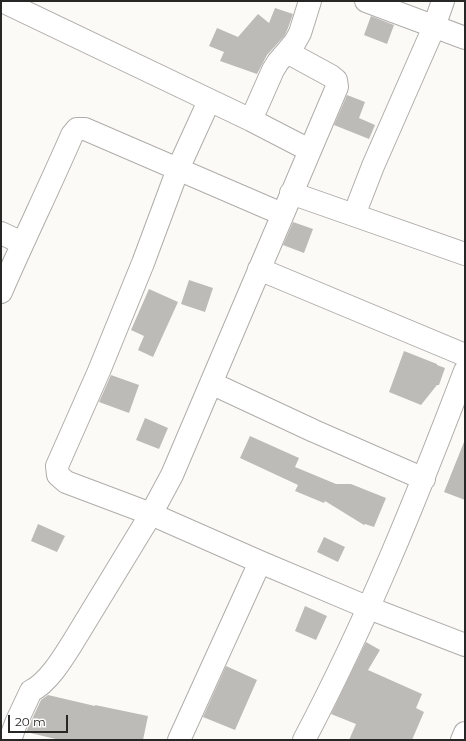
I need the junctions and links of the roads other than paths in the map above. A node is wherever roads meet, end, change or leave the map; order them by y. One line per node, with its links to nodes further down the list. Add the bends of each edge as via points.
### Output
1 (2, 1): 8 (street)
2 (310, 1): 7 (street, via 300,33)
3 (366, 1): 5 (street)
4 (443, 1): 5 (street)
5 (434, 27): 6 (street); 14 (street)
6 (465, 38)
7 (287, 52): 9 (street, via 273,70); 10 (street, via 336,80 337,87)
8 (209, 101): 9 (street); 11 (street)
9 (251, 120): 10 (street)
10 (309, 150): 12 (street)
11 (178, 169): 13 (street); 16 (street, via 85,129 77,130 72,135); 24 (street, via 99,371 56,466 58,475 66,482)
12 (291, 193): 13 (street); 14 (street)
13 (282, 214): 18 (street)
14 (354, 215): 17 (street)
15 (1, 233): 16 (street)
16 (22, 243): 19 (street)
17 (465, 254)
18 (259, 269): 20 (street); 22 (street)
19 (1, 292)
20 (465, 355)
21 (465, 371): 23 (street)
22 (211, 383): 23 (street); 24 (street, via 172,474)
23 (424, 479): 26 (street)
24 (151, 514): 25 (street); 29 (street, via 60,662 38,688 31,691)
25 (260, 562): 26 (street); 30 (street)
26 (369, 608): 27 (street); 31 (street)
27 (465, 645)
28 (465, 733): 32 (street)
29 (10, 740)
30 (178, 740)
31 (304, 740)
32 (462, 740)

